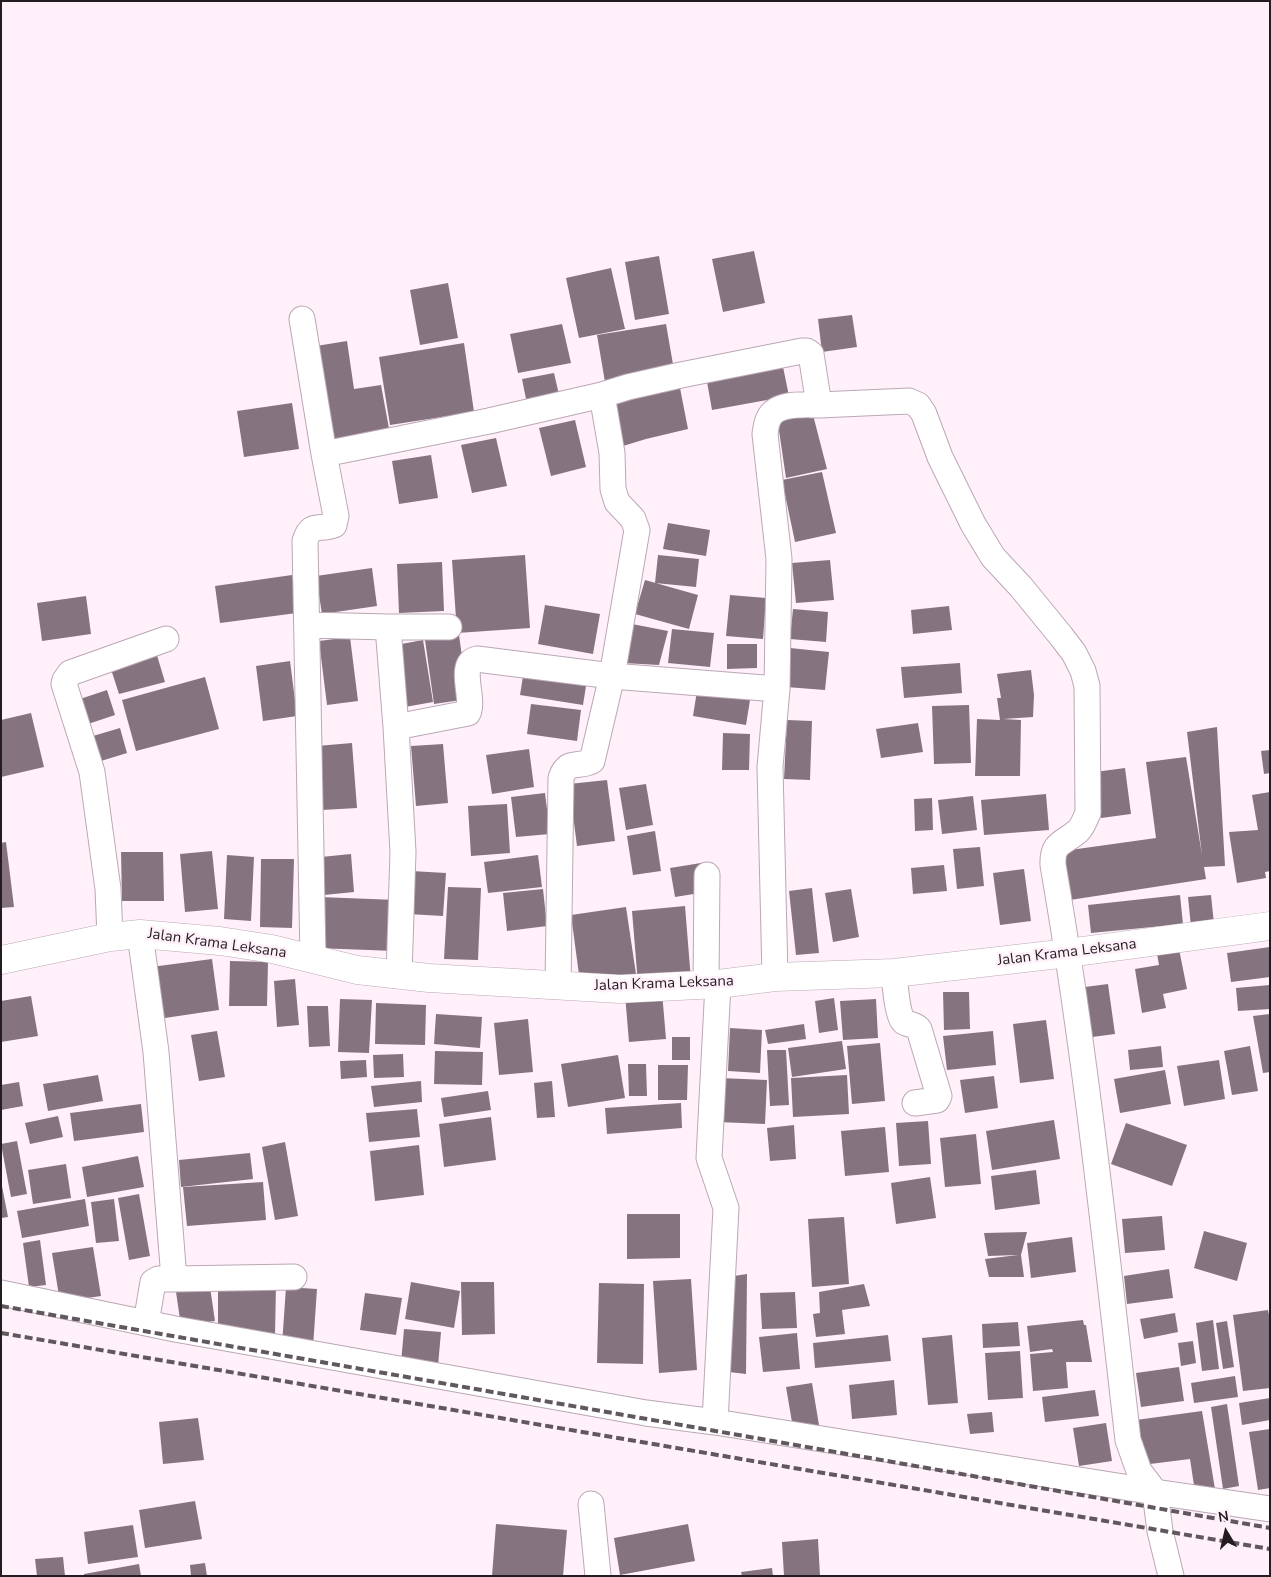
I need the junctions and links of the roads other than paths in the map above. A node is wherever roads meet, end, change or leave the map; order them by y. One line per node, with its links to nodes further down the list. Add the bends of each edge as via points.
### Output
1 (302, 319): 4 (street)
2 (602, 395): 3 (street, via 681,375 807,351 811,354); 4 (street); 9 (street, via 612,453 613,489 617,502 633,519 637,530)
3 (819, 404): 10 (street, via 789,406 774,412 767,422 779,559); 16 (street, via 909,401 918,405 973,524 993,556 1074,653 1083,671 1087,686 1088,813 1078,830 1053,854)
4 (324, 454): 5 (street, via 336,516 334,524 316,527 307,534)
5 (307, 625): 6 (street); 17 (street)
6 (388, 626): 7 (street); 11 (street)
7 (449, 627)
8 (166, 639): 15 (street, via 70,673 64,680 92,772 108,889)
9 (612, 676): 10 (street); 11 (street, via 472,660 468,666 468,713); 23 (street, via 592,761 565,768 561,778)
10 (777, 689): 21 (street, via 770,767)
11 (396, 727): 20 (street, via 402,852)
12 (707, 875): 22 (street)
13 (1270, 926): 16 (street, Jalan Krama Leksana)
14 (140, 934): 15 (street, Jalan Krama Leksana); 17 (street, Jalan Krama Leksana, via 220,941); 26 (street, via 156,1052)
15 (110, 937): 18 (street, Jalan Krama Leksana)
16 (1068, 953): 19 (street, Jalan Krama Leksana); 30 (street, via 1128,1440 1139,1471)
17 (313, 958): 20 (street, Jalan Krama Leksana, via 357,970)
18 (1, 960)
19 (894, 973): 21 (street, Jalan Krama Leksana); 24 (street, via 900,1014 904,1022 919,1029 938,1096 937,1100)
20 (399, 975): 23 (street, Jalan Krama Leksana)
21 (775, 977): 22 (street, Jalan Krama Leksana)
22 (712, 984): 23 (street, Jalan Krama Leksana, via 620,989); 29 (street, via 709,1161 726,1208)
23 (558, 986)
24 (916, 1103)
25 (294, 1277): 26 (street)
26 (174, 1279): 28 (street, via 153,1282)
27 (1, 1293): 28 (street)
28 (146, 1323): 29 (street, via 636,1411)
29 (714, 1422): 30 (street)
30 (1155, 1492): 32 (street); 34 (street)
31 (591, 1504): 33 (street)
32 (1270, 1509)
33 (598, 1576)
34 (1170, 1576)

